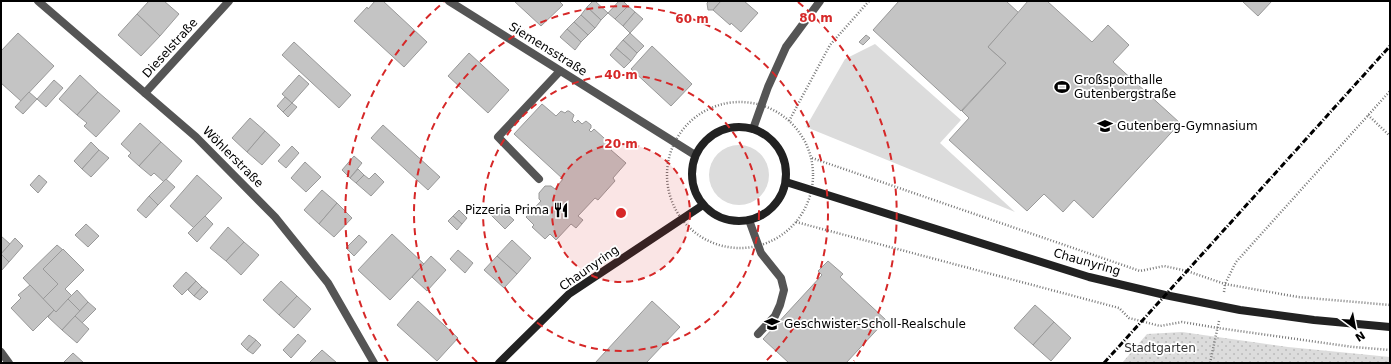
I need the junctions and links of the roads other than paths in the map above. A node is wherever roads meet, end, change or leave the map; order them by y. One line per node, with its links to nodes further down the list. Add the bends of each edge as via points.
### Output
1 (38, 1): 6 (street, Wöhlerstraße)
2 (229, 1): 6 (street, Dieselstraße)
3 (450, 1): 5 (street, Siemensstraße)
4 (820, 1): 7 (street, via 786,47)
5 (560, 71): 8 (street, Siemensstraße); 9 (street, via 498,138)
6 (145, 93): 17 (street, Wöhlerstraße, via 196,137 276,217 328,283)
7 (753, 129): 8 (street, via 732,127 717,132 704,142); 10 (street, via 762,132 773,141 782,153 786,166)
8 (695, 155): 11 (street, via 691,171 693,187)
9 (539, 179)
10 (786, 182): 12 (street, via 781,196 771,208); 13 (street, Chaunyring, via 1089,277 1240,310)
11 (703, 205): 12 (street, via 712,213 727,220); 18 (street, Chaunyring, via 569,294)
12 (750, 220): 14 (street, via 761,253 781,278 784,290 775,316)
13 (1390, 327)
14 (758, 334)
15 (1, 352): 16 (street)
16 (9, 363)
17 (374, 363)
18 (499, 363)

